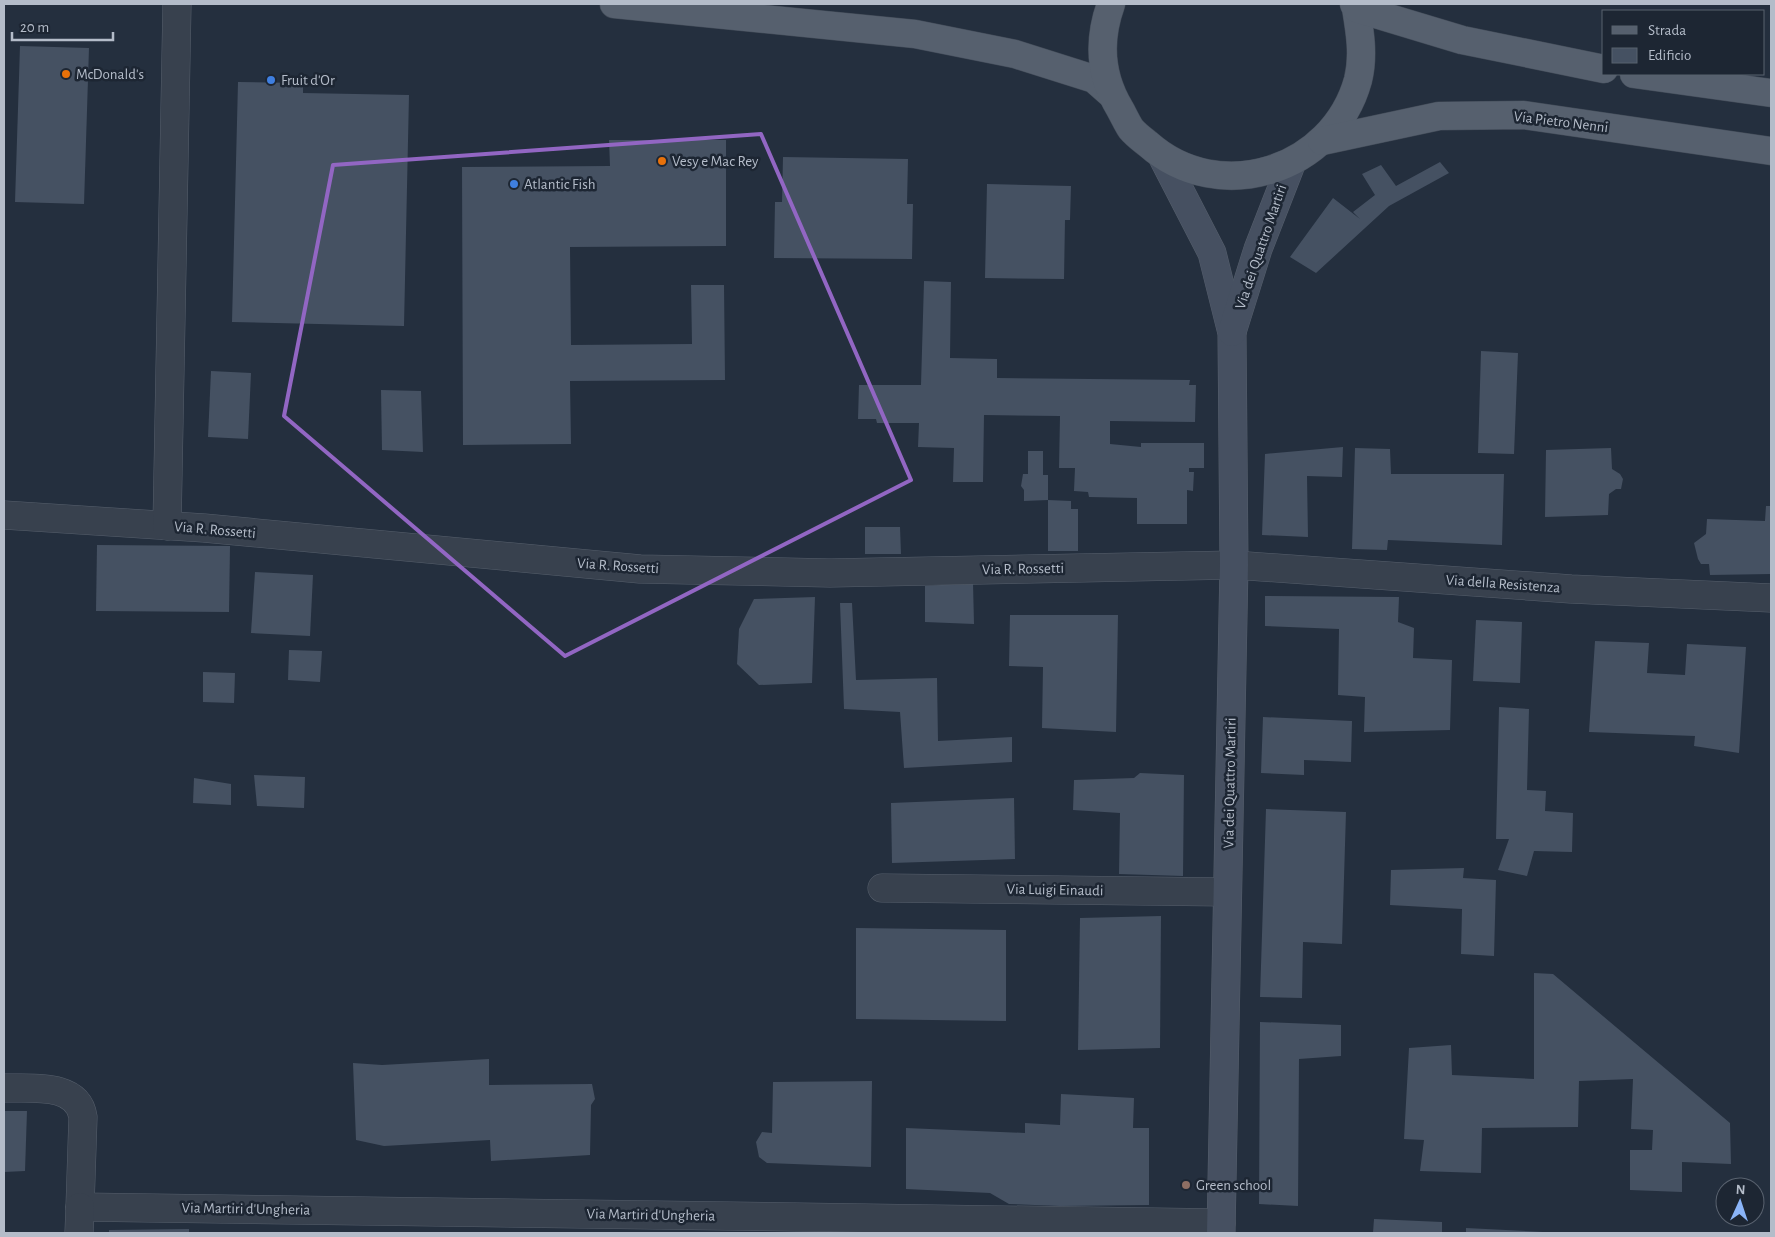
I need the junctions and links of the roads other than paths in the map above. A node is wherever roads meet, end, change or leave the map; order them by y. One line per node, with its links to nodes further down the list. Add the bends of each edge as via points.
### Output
1 (177, 4): 15 (street)
2 (614, 4): 8 (main road, via 915,34 1015,54 1094,78)
3 (1111, 4): 8 (main road, via 1105,22 1102,59)
4 (1355, 6): 5 (main road, via 1462,40); 9 (main road, via 1362,44 1358,79 1344,112)
5 (1602, 69)
6 (1641, 75): 7 (main road)
7 (1771, 93)
8 (1111, 94): 11 (main road, via 1132,130)
9 (1322, 141): 10 (main road, Via Pietro Nenni, via 1439,116 1524,115); 12 (main road)
10 (1771, 151)
11 (1162, 156): 12 (main road, via 1193,170 1226,177 1260,174); 13 (street, Via dei Quattro Martiri, via 1212,253)
12 (1292, 162): 13 (street, Via dei Quattro Martiri, via 1258,249)
13 (1232, 333): 16 (street, Via dei Quattro Martiri)
14 (4, 515): 15 (street, Via R. Rossetti)
15 (167, 526): 16 (street, Via R. Rossetti, via 640,568 830,573)
16 (1234, 565): 17 (street, Via della Resistenza, via 1571,589); 19 (street, Via dei Quattro Martiri)
17 (1771, 598)
18 (882, 888): 19 (street, Via Luigi Einaudi)
19 (1227, 892): 22 (street, Via dei Quattro Martiri)
20 (4, 1088): 21 (street, Via Martiri d'Ungheria, via 63,1093 79,1105 83,1117)
21 (80, 1220): 22 (street, Via Martiri d'Ungheria)
22 (1221, 1228)

